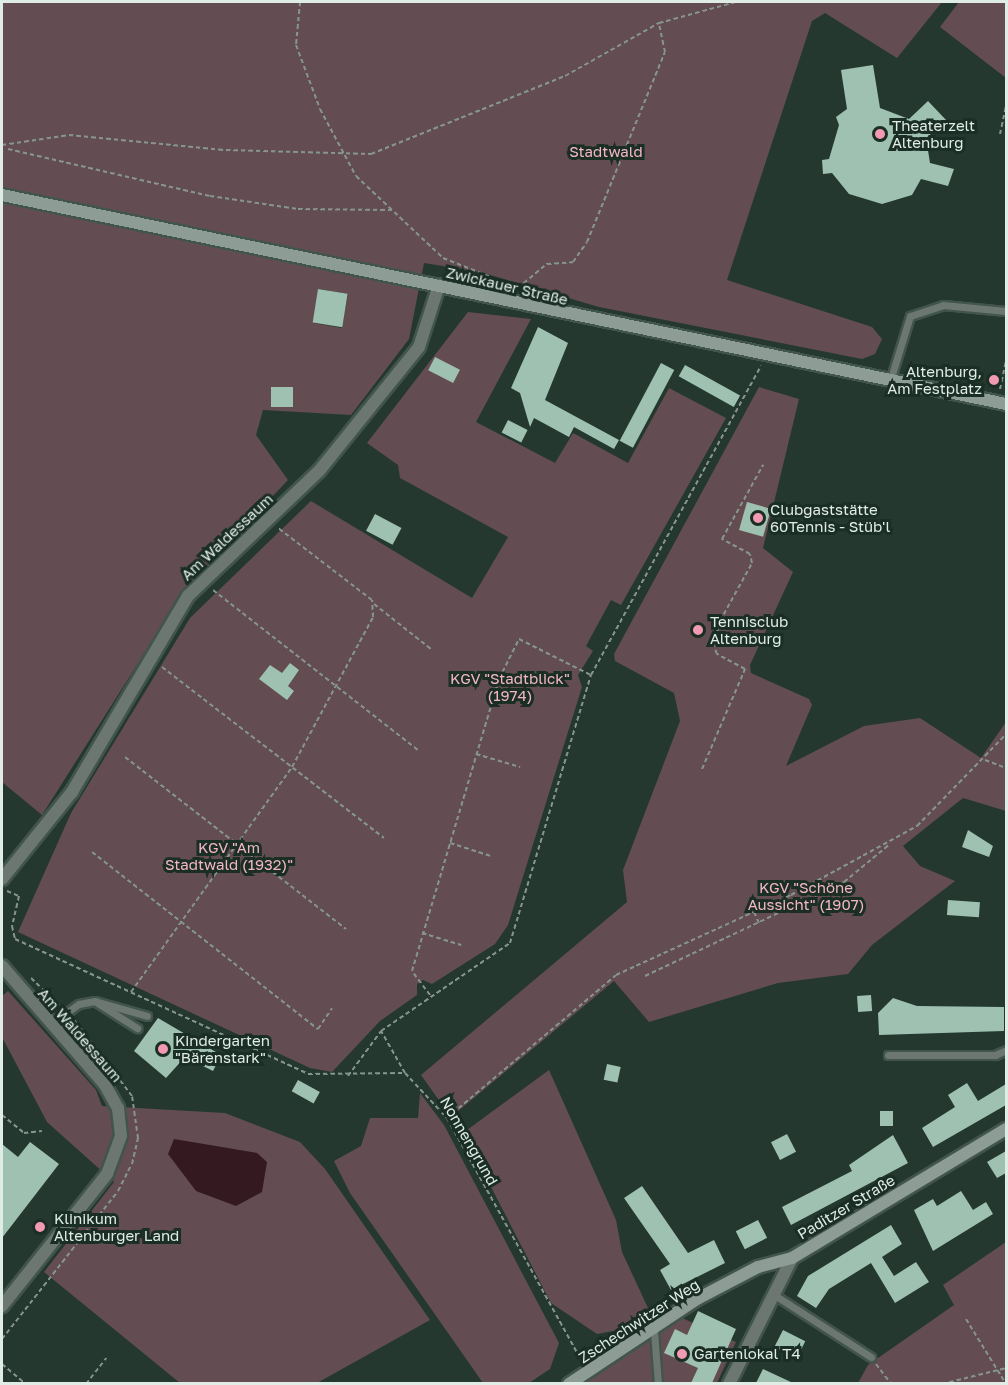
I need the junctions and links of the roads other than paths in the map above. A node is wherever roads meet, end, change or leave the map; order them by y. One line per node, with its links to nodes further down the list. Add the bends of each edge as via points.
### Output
1 (2, 195): 2 (street, Zwickauer Straße)
2 (439, 285): 4 (street, Zwickauer Straße); 6 (street, Am Waldessaum, via 419,346 319,471 188,596 72,792)
3 (1006, 312): 4 (lane, via 943,305 910,316)
4 (890, 381): 5 (street, Zwickauer Straße)
5 (1002, 403)
6 (2, 879)
7 (2, 966): 10 (street, Am Waldessaum)
8 (94, 1001): 9 (lane); 10 (lane, via 67,1012); 11 (lane)
9 (147, 1016)
10 (51, 1024): 17 (street, Am Waldessaum, via 112,1096 121,1136 106,1174)
11 (137, 1028)
12 (1006, 1050): 13 (lane, via 995,1055)
13 (888, 1055)
14 (1006, 1129): 15 (street, Paditzer Straße)
15 (792, 1258): 16 (street, Paditzer Straße); 18 (street, Zschechwitzer Weg, via 758,1267 697,1299)
16 (776, 1296): 19 (lane); 22 (street, Paditzer Straße)
17 (2, 1305)
18 (654, 1331): 20 (street, Zschechwitzer Weg); 21 (lane)
19 (871, 1357)
20 (569, 1383)
21 (658, 1383)
22 (729, 1383)

